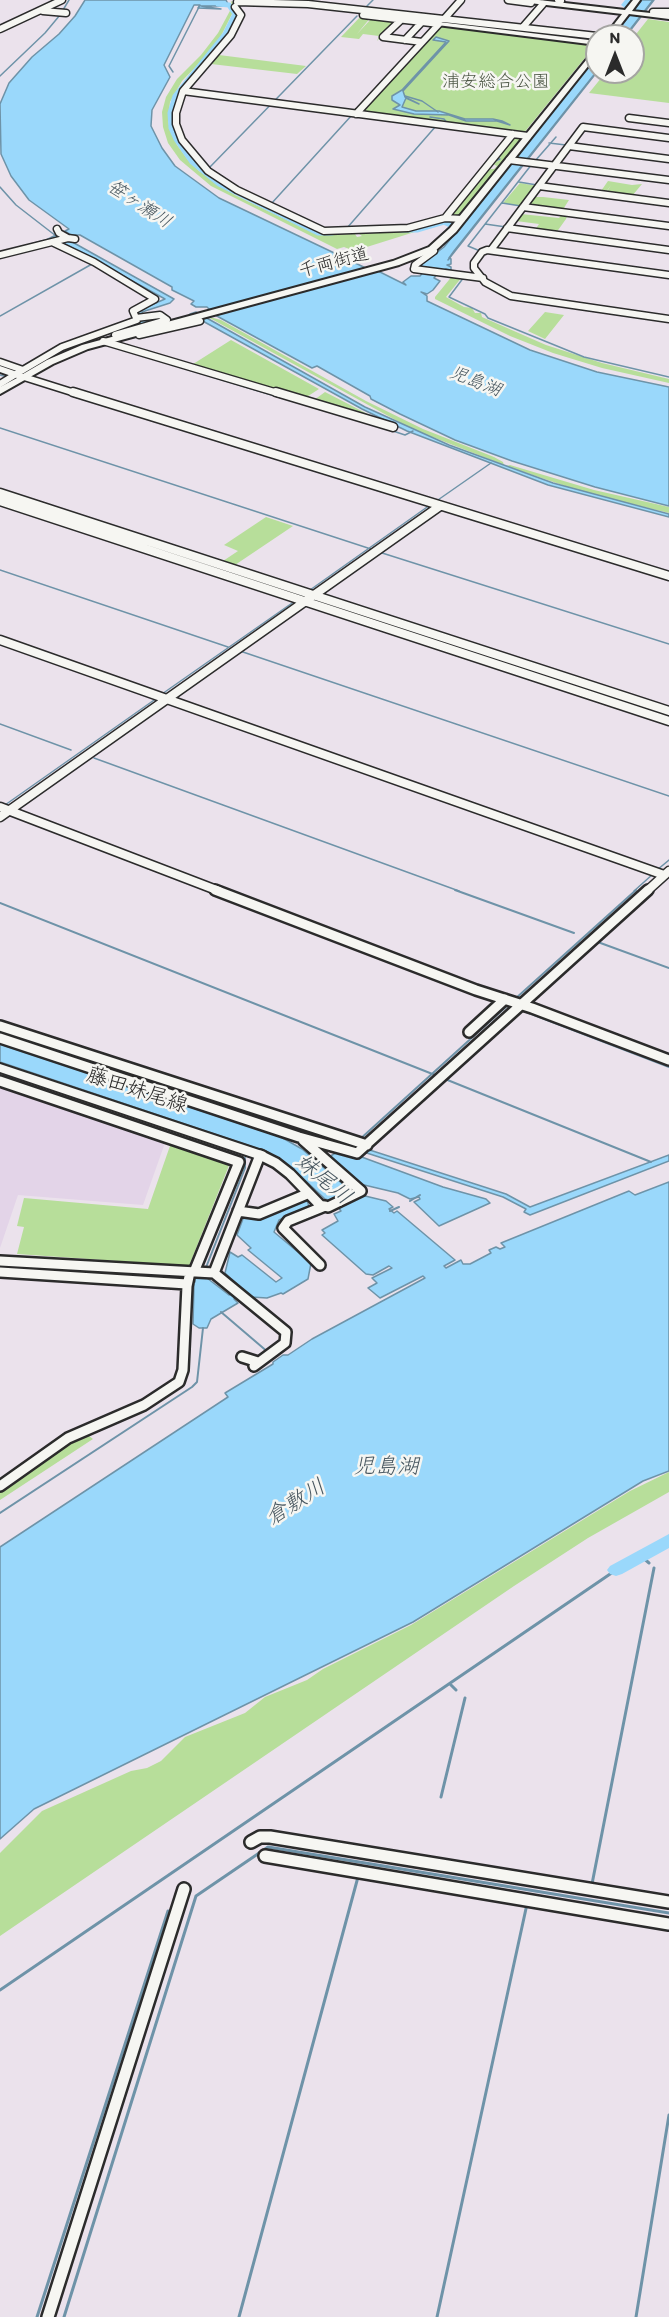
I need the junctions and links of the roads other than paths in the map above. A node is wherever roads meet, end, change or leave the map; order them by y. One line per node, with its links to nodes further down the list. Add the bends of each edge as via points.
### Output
1 (62, 0): 14 (street)
2 (461, 0): 20 (street)
3 (508, 0): 7 (street)
4 (521, 0): 13 (street)
5 (637, 0): 15 (street)
6 (560, 1): 7 (street); 15 (street)
7 (546, 2): 13 (street); 23 (street)
8 (237, 3): 9 (street); 11 (street); 18 (street)
9 (283, 3): 11 (street); 12 (street); 19 (street)
10 (370, 5): 12 (street)
11 (247, 7): 18 (street)
12 (365, 10): 20 (street)
13 (605, 10): 15 (street)
14 (44, 11): 16 (street); 24 (street); 25 (street)
15 (630, 11): 17 (street); 22 (street)
16 (63, 13)
17 (669, 14)
18 (241, 15): 31 (street, via 217,54)
19 (400, 20): 21 (street); 28 (street, via 383,37)
20 (442, 20): 21 (street); 23 (street); 27 (street); 29 (street)
21 (422, 22): 28 (street)
22 (619, 24)
23 (521, 27): 26 (street)
24 (0, 29)
25 (0, 35)
26 (585, 37)
27 (585, 38)
28 (405, 40): 29 (street)
29 (421, 42): 32 (street)
30 (585, 65): 36 (street, 千両街道)
31 (183, 91): 32 (street); 46 (street, via 176,124 194,157 223,182 271,207 328,231 408,228)
32 (354, 114): 35 (street)
33 (628, 118): 34 (street)
34 (669, 123)
35 (513, 134): 36 (street); 46 (street)
36 (528, 136): 40 (street, 千両街道)
37 (669, 138): 38 (street, via 583,127)
38 (569, 146): 39 (street); 41 (street)
39 (669, 159)
40 (511, 160): 41 (street); 47 (street, 千両街道)
41 (554, 166): 42 (street); 43 (street)
42 (669, 180)
43 (539, 186): 44 (street); 45 (street)
44 (669, 203)
45 (523, 207): 48 (street); 49 (street)
46 (445, 218): 47 (street)
47 (462, 219): 52 (street, 千両街道)
48 (669, 226)
49 (507, 228): 53 (street); 54 (street)
50 (57, 229): 51 (street)
51 (63, 240): 55 (street); 58 (street, via 74,252 154,297 154,301 133,311)
52 (432, 249): 57 (street, via 414,269); 61 (street, 千両街道, via 376,268)
53 (491, 250): 56 (street); 57 (street, via 482,252 474,263)
54 (669, 250)
55 (0, 255)
56 (669, 275)
57 (483, 278): 59 (street, via 511,296)
58 (141, 318): 62 (street, via 162,316 167,320); 65 (street, via 62,347)
59 (669, 319)
60 (200, 321): 61 (street)
61 (116, 338): 62 (street, 千両街道)
62 (103, 341): 65 (street, 千両街道); 70 (street)
63 (0, 362): 65 (street)
64 (0, 369): 65 (street)
65 (21, 373): 67 (street); 69 (street, 千両街道); 73 (street)
66 (0, 377): 67 (street)
67 (8, 379): 68 (street)
68 (0, 384)
69 (0, 391)
70 (393, 427)
71 (0, 493): 75 (street)
72 (0, 501): 75 (street)
73 (437, 505): 74 (street); 75 (street)
74 (669, 576)
75 (305, 599): 77 (street); 78 (street); 79 (street)
76 (0, 640): 77 (street)
77 (162, 699): 80 (street); 81 (street)
78 (669, 711)
79 (669, 721)
80 (4, 812): 82 (street)
81 (661, 873): 82 (street, via 593,940)
82 (511, 1004): 84 (street); 86 (street); 90 (street)
83 (0, 1026): 90 (street)
84 (468, 1032)
85 (0, 1038): 89 (street)
86 (669, 1060)
87 (0, 1068): 91 (main road, 藤田妹尾線)
88 (0, 1081): 99 (street, via 239,1162)
89 (299, 1137): 90 (street, via 351,1153); 93 (street, via 361,1191 342,1202)
90 (362, 1145)
91 (260, 1155): 92 (street, via 276,1163); 94 (street)
92 (307, 1194): 93 (street); 94 (street, via 259,1214)
93 (324, 1206): 96 (street, via 288,1221 283,1228)
94 (238, 1210): 98 (street)
95 (0, 1261): 99 (street)
96 (321, 1265)
97 (0, 1272): 99 (street)
98 (214, 1273): 99 (street); 100 (street, via 284,1328 285,1343 258,1362)
99 (189, 1277): 101 (street, via 186,1344 179,1382 144,1406 68,1438)
100 (242, 1357)
101 (0, 1486)
102 (251, 1842): 105 (street, via 270,1837)
103 (265, 1856): 106 (street)
104 (183, 1889): 107 (street)
105 (669, 1902)
106 (669, 1924)
107 (48, 2317)

